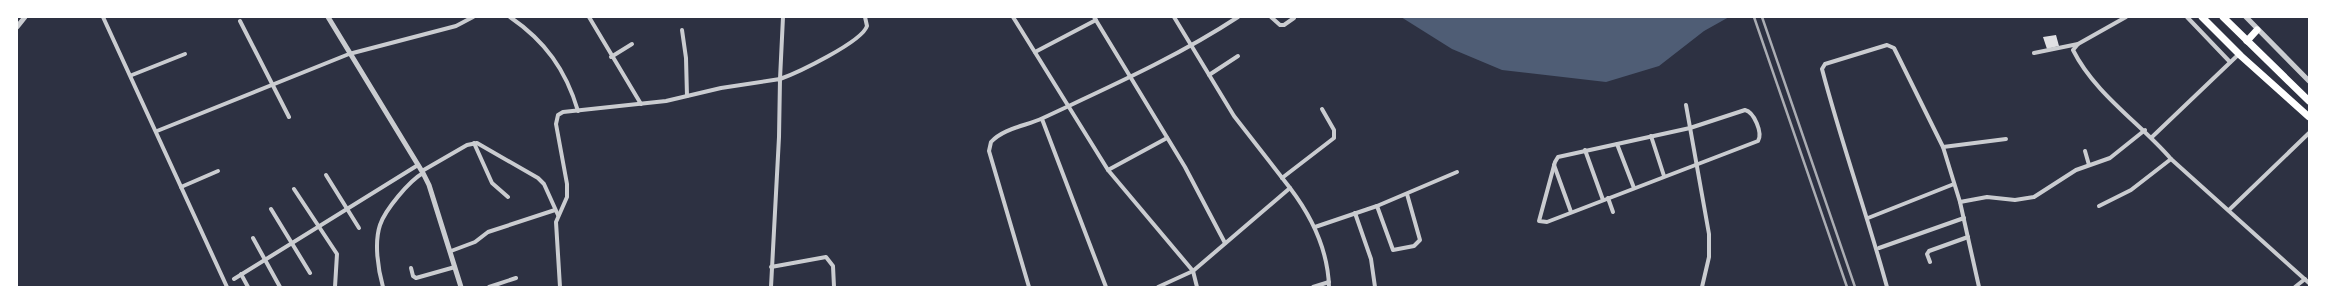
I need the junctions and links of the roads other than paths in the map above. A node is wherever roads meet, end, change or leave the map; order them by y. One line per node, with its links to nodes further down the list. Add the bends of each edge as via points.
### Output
1 (25, 17): 21 (street)
2 (103, 17): 37 (street)
3 (328, 17): 31 (street)
4 (473, 17): 31 (street, via 456,26)
5 (510, 17): 48 (street, via 540,41 553,56 570,85)
6 (589, 17): 34 (street)
7 (784, 17): 39 (street)
8 (865, 17): 39 (street, via 868,26 861,36 805,70)
9 (1013, 17): 28 (street)
10 (1174, 17): 27 (street)
11 (1238, 17): 27 (street)
12 (1271, 17): 19 (street, via 1280,25)
13 (2126, 17): 26 (street)
14 (2187, 17): 35 (street)
15 (2202, 17): 32 (highway)
16 (2223, 17): 24 (highway)
17 (2246, 17): 23 (street)
18 (1095, 18): 28 (street); 38 (street)
19 (1294, 18)
20 (240, 21): 41 (street)
21 (17, 27)
22 (682, 30): 42 (street)
23 (2257, 30): 24 (highway); 40 (street)
24 (2247, 41): 43 (highway)
25 (632, 44): 34 (street)
26 (2078, 44): 29 (street); 53 (street, via 2074,50 2086,70 2102,90)
27 (1190, 46): 36 (street); 38 (street)
28 (1034, 52): 46 (street)
29 (2034, 53)
30 (185, 54): 37 (street)
31 (349, 54): 41 (street); 68 (street)
32 (2239, 54): 35 (street); 49 (highway)
33 (1238, 56): 36 (street)
34 (611, 57): 44 (street)
35 (2230, 62): 57 (street)
36 (1209, 75): 76 (street, via 1234,116)
37 (132, 76): 54 (street)
38 (1129, 76): 46 (street); 58 (street)
39 (780, 79): 42 (street); 110 (street)
40 (2309, 80)
41 (273, 86): 50 (street); 54 (street)
42 (687, 96): 44 (street)
43 (2307, 97)
44 (641, 104): 48 (street)
45 (1686, 105): 52 (street)
46 (1068, 106): 51 (street); 70 (street)
47 (1322, 109): 76 (street, via 1334,130 1334,138)
48 (578, 111): 95 (street, via 563,112 556,119 567,184 565,204)
49 (2309, 117)
50 (290, 118)
51 (1042, 118): 130 (street, via 998,136 991,142 989,151); 131 (street)
52 (1690, 128): 56 (street); 66 (street); 66 (street, via 1745,110 1754,116 1760,136 1758,141)
53 (2145, 130): 57 (street); 69 (street, via 2110,158)
54 (157, 131): 78 (street)
55 (2309, 132): 91 (street)
56 (1650, 136): 61 (street); 75 (street)
57 (2152, 137): 65 (street)
58 (1167, 138): 70 (street); 104 (street)
59 (2006, 139): 62 (street)
60 (474, 142): 72 (street); 83 (street, via 492,183); 90 (street, via 538,178 544,184)
61 (1617, 144): 63 (street); 80 (street)
62 (1943, 147): 77 (street); 96 (street, via 1898,56 1890,46 1825,64 1822,69 1836,122)
63 (1585, 150): 67 (street, via 1561,156); 84 (street)
64 (2085, 150): 69 (street)
65 (2171, 158): 87 (street, via 2130,190); 91 (street)
66 (1696, 163): 75 (street); 137 (street, via 1707,212 1709,256)
67 (1554, 164): 92 (street); 92 (street, via 1539,221 1547,222)
68 (418, 165): 72 (street); 88 (street)
69 (2089, 165): 85 (street, via 2065,175 2034,197 2020,200 1987,197)
70 (1108, 170): 112 (street)
71 (218, 171): 78 (street)
72 (422, 172): 106 (street); 124 (street, via 405,187 380,225 377,242)
73 (1457, 172): 82 (street)
74 (326, 175): 88 (street)
75 (1664, 176): 80 (street)
76 (1282, 178): 79 (street)
77 (1954, 184): 85 (street); 96 (street)
78 (180, 187): 120 (street)
79 (1290, 188): 99 (street); 104 (street)
80 (1634, 188): 84 (street)
81 (294, 189): 98 (street)
82 (1407, 194): 86 (street); 86 (street, via 1420,240 1414,246 1393,250)
83 (508, 197)
84 (1605, 199): 92 (street); 93 (street)
85 (1960, 202): 97 (street)
86 (1377, 206): 94 (street)
87 (2099, 206)
88 (347, 208): 98 (street); 100 (street)
89 (271, 209): 103 (street)
90 (555, 210): 95 (street); 106 (street, via 488,232 472,244)
91 (2229, 210): 117 (street)
92 (1571, 212)
93 (1613, 212)
94 (1355, 213): 99 (street); 136 (street, via 1371,259)
95 (558, 215): 127 (street, via 556,230)
96 (1868, 218): 138 (street)
97 (1964, 218): 101 (street); 105 (street)
98 (319, 225): 103 (street); 123 (street, via 338,258)
99 (1315, 227): 118 (street, via 1330,272)
100 (360, 228)
101 (1968, 237): 108 (street, via 1929,251 1927,254); 139 (street)
102 (253, 238): 107 (street)
103 (293, 242): 107 (street); 113 (street)
104 (1224, 243): 112 (street)
105 (1879, 248)
106 (451, 251): 109 (street)
107 (265, 260): 114 (street); 122 (street)
108 (1930, 262)
109 (455, 267): 111 (street, via 416,278); 125 (street)
110 (771, 267): 128 (street); 129 (street, via 826,256 832,263)
111 (411, 268)
112 (1193, 271): 132 (street); 133 (street)
113 (310, 273)
114 (241, 274): 115 (street); 121 (street)
115 (234, 278)
116 (516, 278): 126 (street)
117 (2305, 279): 119 (street); 140 (street)
118 (1329, 282): 134 (street); 135 (street)
119 (2309, 283)
120 (227, 287)
121 (248, 287)
122 (280, 287)
123 (335, 287)
124 (384, 287)
125 (461, 287)
126 (489, 287)
127 (560, 287)
128 (771, 287)
129 (834, 287)
130 (1029, 287)
131 (1106, 287)
132 (1158, 287)
133 (1198, 287)
134 (1313, 287)
135 (1329, 287)
136 (1375, 287)
137 (1702, 287)
138 (1887, 287)
139 (1979, 287)
140 (2295, 287)

